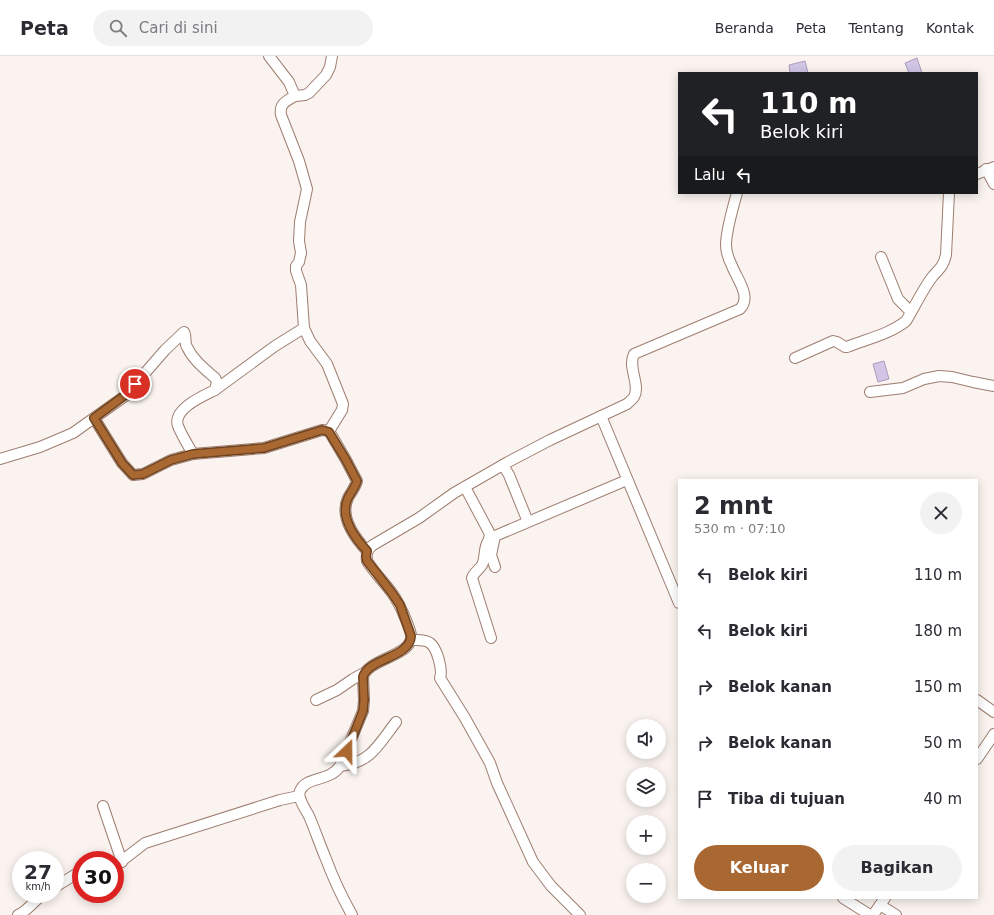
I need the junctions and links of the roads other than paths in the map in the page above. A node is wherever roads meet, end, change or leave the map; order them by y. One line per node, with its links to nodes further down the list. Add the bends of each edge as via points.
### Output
1 (269, 56): 3 (street, via 289,82)
2 (332, 56): 3 (street, via 326,75 309,93)
3 (295, 96): 10 (street, via 283,103 280,110 307,189 300,222 301,253 296,266)
4 (986, 170): 5 (street)
5 (994, 184)
6 (737, 194): 15 (street, via 726,247 745,297 743,306 712,322 634,354 633,399)
7 (949, 194): 9 (street, via 944,263 932,276)
8 (881, 257): 9 (street, via 898,299)
9 (911, 312): 11 (street, via 901,325 884,333 845,347 837,342 830,342)
10 (304, 328): 13 (street); 17 (street, via 327,364 343,404)
11 (795, 358)
12 (994, 386): 14 (street, via 952,376 939,376 903,388)
13 (215, 390): 16 (street, via 215,378 192,356 185,344 187,336 184,332 124,396); 18 (street, via 194,402 177,419 178,426)
14 (870, 392)
15 (601, 416): 20 (street, via 550,440); 21 (street)
16 (94, 418): 18 (street, via 122,463 133,475 143,474 171,460); 19 (street, via 73,433 40,447)
17 (329, 432): 18 (street, via 322,430 264,448); 24 (street, via 357,481 345,508 349,525)
18 (193, 454)
19 (0, 459)
20 (506, 470): 22 (street); 23 (street)
21 (627, 480): 25 (street, via 495,536 491,555); 26 (street)
22 (466, 487): 24 (street); 27 (street, via 490,534 483,563 472,578)
23 (526, 517)
24 (367, 551): 28 (street, via 367,561 400,605)
25 (495, 567)
26 (678, 601)
27 (491, 638)
28 (411, 640): 29 (street, via 407,646); 46 (street, via 426,641 434,647 440,678 490,763 533,862 551,886)
29 (364, 673): 30 (street); 36 (street, via 363,711)
30 (316, 700)
31 (978, 701): 32 (street)
32 (994, 712)
33 (396, 722): 36 (street, via 368,756 352,765)
34 (994, 734): 35 (street)
35 (978, 758)
36 (340, 766): 37 (street, via 331,775 307,784)
37 (299, 796): 40 (street, via 145,843); 45 (street, via 336,884)
38 (103, 806): 39 (street)
39 (115, 851)
40 (124, 859)
41 (845, 899): 47 (street)
42 (882, 901): 47 (street); 48 (street)
43 (33, 903): 44 (street)
44 (18, 915)
45 (352, 915)
46 (580, 915)
47 (871, 915)
48 (896, 915)

